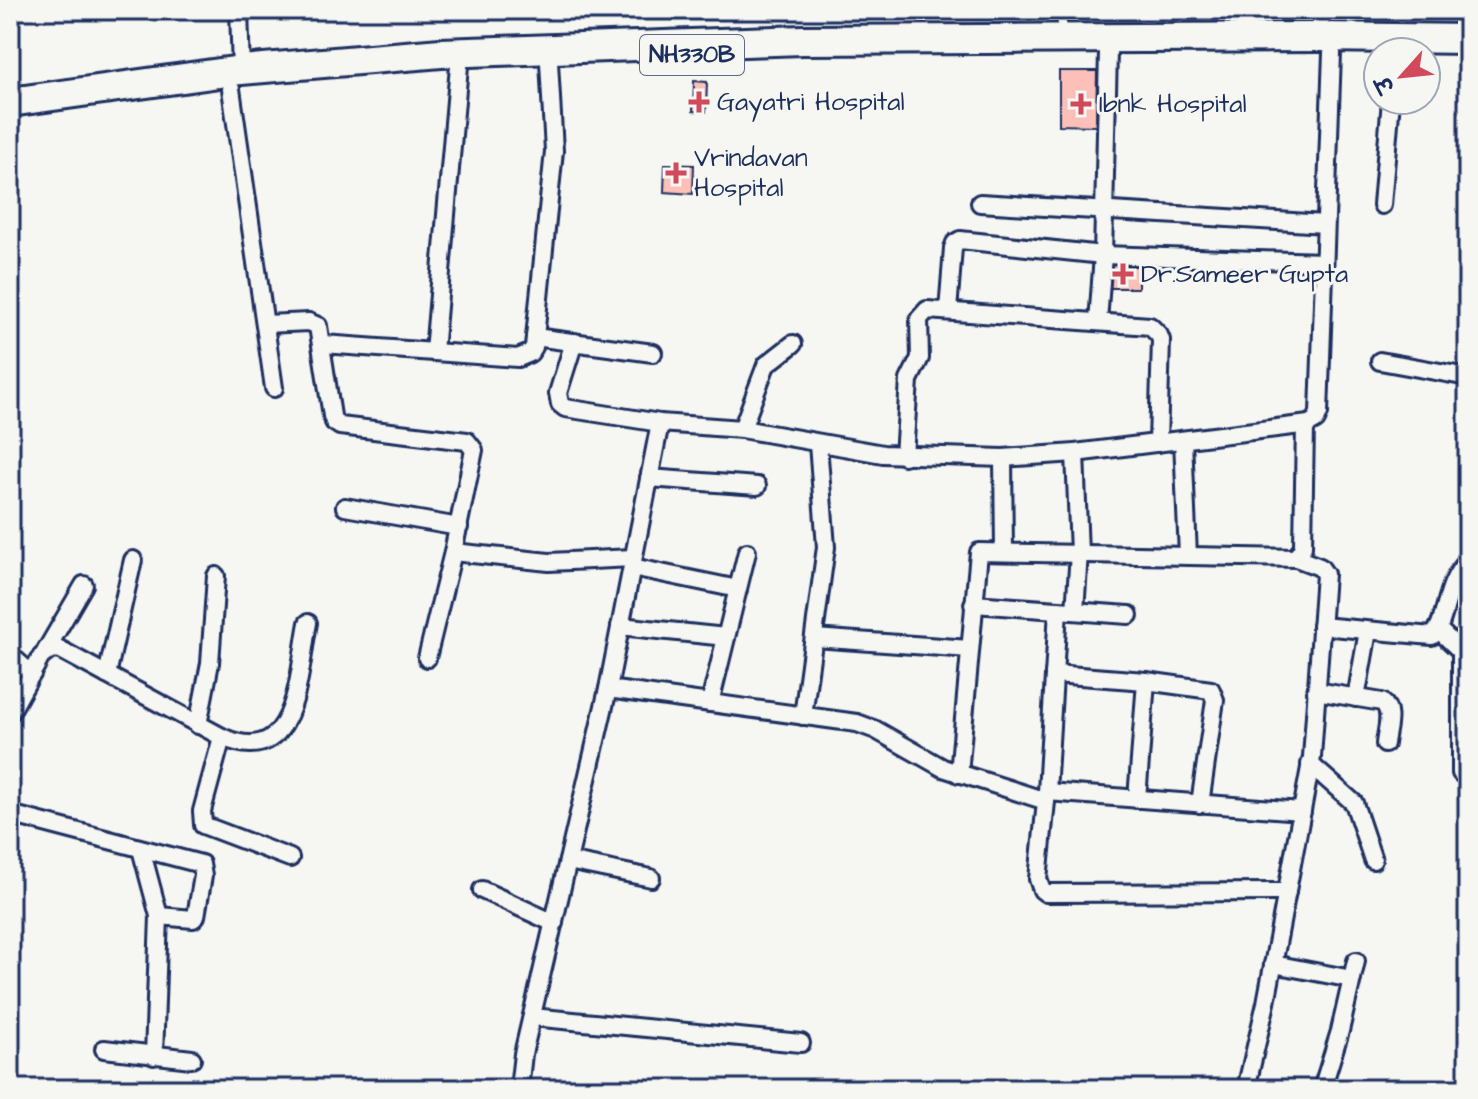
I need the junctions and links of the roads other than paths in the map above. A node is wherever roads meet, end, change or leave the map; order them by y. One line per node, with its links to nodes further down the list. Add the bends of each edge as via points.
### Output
1 (239, 10): 11 (street)
2 (1062, 24): 3 (highway, NH330B); 11 (highway, NH330B, via 441,53)
3 (1324, 33): 4 (highway, NH330B); 5 (highway, NH330B); 6 (highway, NH330B); 18 (street)
4 (1468, 39)
5 (1362, 47)
6 (1108, 52): 9 (highway, NH330B, via 822,49); 17 (street)
7 (1442, 53): 8 (highway)
8 (1468, 53)
9 (549, 62): 10 (highway, NH330B); 24 (street, via 554,151)
10 (459, 66): 11 (highway, NH330B); 28 (street)
11 (236, 80): 12 (highway, NH330B); 14 (highway, NH330B); 23 (street)
12 (10, 102)
13 (1390, 116): 16 (street)
14 (10, 121)
15 (980, 203): 17 (street)
16 (1382, 205)
17 (1105, 211): 18 (street); 19 (street)
18 (1325, 224): 20 (street)
19 (1103, 255): 20 (street); 21 (street, via 960,240 953,248); 22 (street)
20 (1324, 262): 34 (street, via 1319,413)
21 (948, 311): 22 (street); 40 (street, via 927,310 919,319 920,358 909,380)
22 (1098, 322): 37 (street, via 1150,326 1159,335)
23 (265, 324): 26 (street, via 314,323); 32 (street)
24 (535, 337): 25 (street); 28 (street, via 530,353 518,358)
25 (574, 342): 29 (street); 33 (street, via 558,393 560,404)
26 (323, 344): 28 (street); 45 (street, via 334,422 472,445)
27 (793, 344): 35 (street, via 766,365)
28 (434, 352)
29 (653, 353)
30 (1380, 361): 31 (street)
31 (1468, 377)
32 (274, 388)
33 (660, 423): 35 (street); 42 (street)
34 (1305, 425): 36 (street); 51 (street, via 1303,547)
35 (742, 429): 38 (street)
36 (1183, 440): 37 (street); 50 (street)
37 (1158, 443): 39 (street)
38 (818, 444): 40 (street); 67 (street, via 826,547)
39 (1075, 453): 41 (street); 49 (street)
40 (904, 456): 41 (street)
41 (1003, 458): 46 (street)
42 (649, 478): 43 (street); 54 (street)
43 (757, 486)
44 (345, 507): 45 (street)
45 (459, 527): 47 (street)
46 (1004, 551): 49 (street); 58 (street, via 979,552)
47 (453, 552): 54 (street, via 549,562); 72 (street)
48 (747, 552): 57 (street)
49 (1079, 553): 50 (street); 59 (street)
50 (1188, 556): 51 (street)
51 (1296, 558): 63 (street, via 1323,570)
52 (133, 560): 75 (street)
53 (1468, 561): 64 (street, via 1454,577)
54 (632, 563): 57 (street); 62 (street)
55 (216, 576): 83 (street, via 210,663)
56 (84, 585): 69 (street)
57 (738, 589): 66 (street)
58 (973, 604): 59 (street); 68 (street)
59 (1066, 611): 60 (street); 74 (street)
60 (1129, 615)
61 (308, 623): 84 (street, via 285,726 258,743)
62 (620, 626): 66 (street); 77 (street)
63 (1321, 626): 65 (street); 78 (street)
64 (1438, 629): 65 (street, via 1424,637); 71 (street)
65 (1368, 631): 79 (street)
66 (726, 637): 80 (street)
67 (814, 638): 68 (street); 82 (street)
68 (970, 649): 88 (street)
69 (45, 652): 73 (street); 75 (street, via 59,649)
70 (10, 655): 73 (street)
71 (1465, 656): 87 (street)
72 (427, 658)
73 (32, 674): 81 (street)
74 (1054, 674): 76 (street); 89 (street)
75 (107, 675): 83 (street)
76 (1146, 681): 90 (street); 91 (street, via 1205,688 1214,695)
77 (608, 689): 80 (street); 97 (street)
78 (1316, 691): 79 (street); 86 (street)
79 (1356, 698): 85 (street, via 1387,706)
80 (710, 703): 82 (street)
81 (10, 713)
82 (803, 716): 88 (street, via 876,730)
83 (198, 725): 84 (street)
84 (222, 737): 95 (street, via 203,825)
85 (1385, 744)
86 (1310, 764): 92 (street); 96 (street, via 1354,803)
87 (1461, 773)
88 (959, 774): 89 (street)
89 (1047, 797): 90 (street); 100 (street, via 1038,879 1046,893)
90 (1137, 799): 91 (street)
91 (1200, 804): 92 (street)
92 (1302, 811): 100 (street)
93 (10, 814): 94 (street)
94 (141, 849): 101 (street); 101 (street, via 202,866 196,916)
95 (290, 858)
96 (1373, 860)
97 (568, 861): 98 (street); 102 (street)
98 (651, 878)
99 (482, 890): 102 (street)
100 (1287, 892): 104 (street)
101 (159, 916): 109 (street)
102 (554, 923): 106 (street)
103 (1356, 961): 105 (street)
104 (1273, 964): 105 (street); 112 (street)
105 (1352, 979): 113 (street)
106 (532, 1017): 107 (street); 111 (street)
107 (801, 1043)
108 (104, 1049): 109 (street)
109 (154, 1056): 110 (street)
110 (192, 1059)
111 (519, 1089)
112 (1246, 1089)
113 (1322, 1089)

